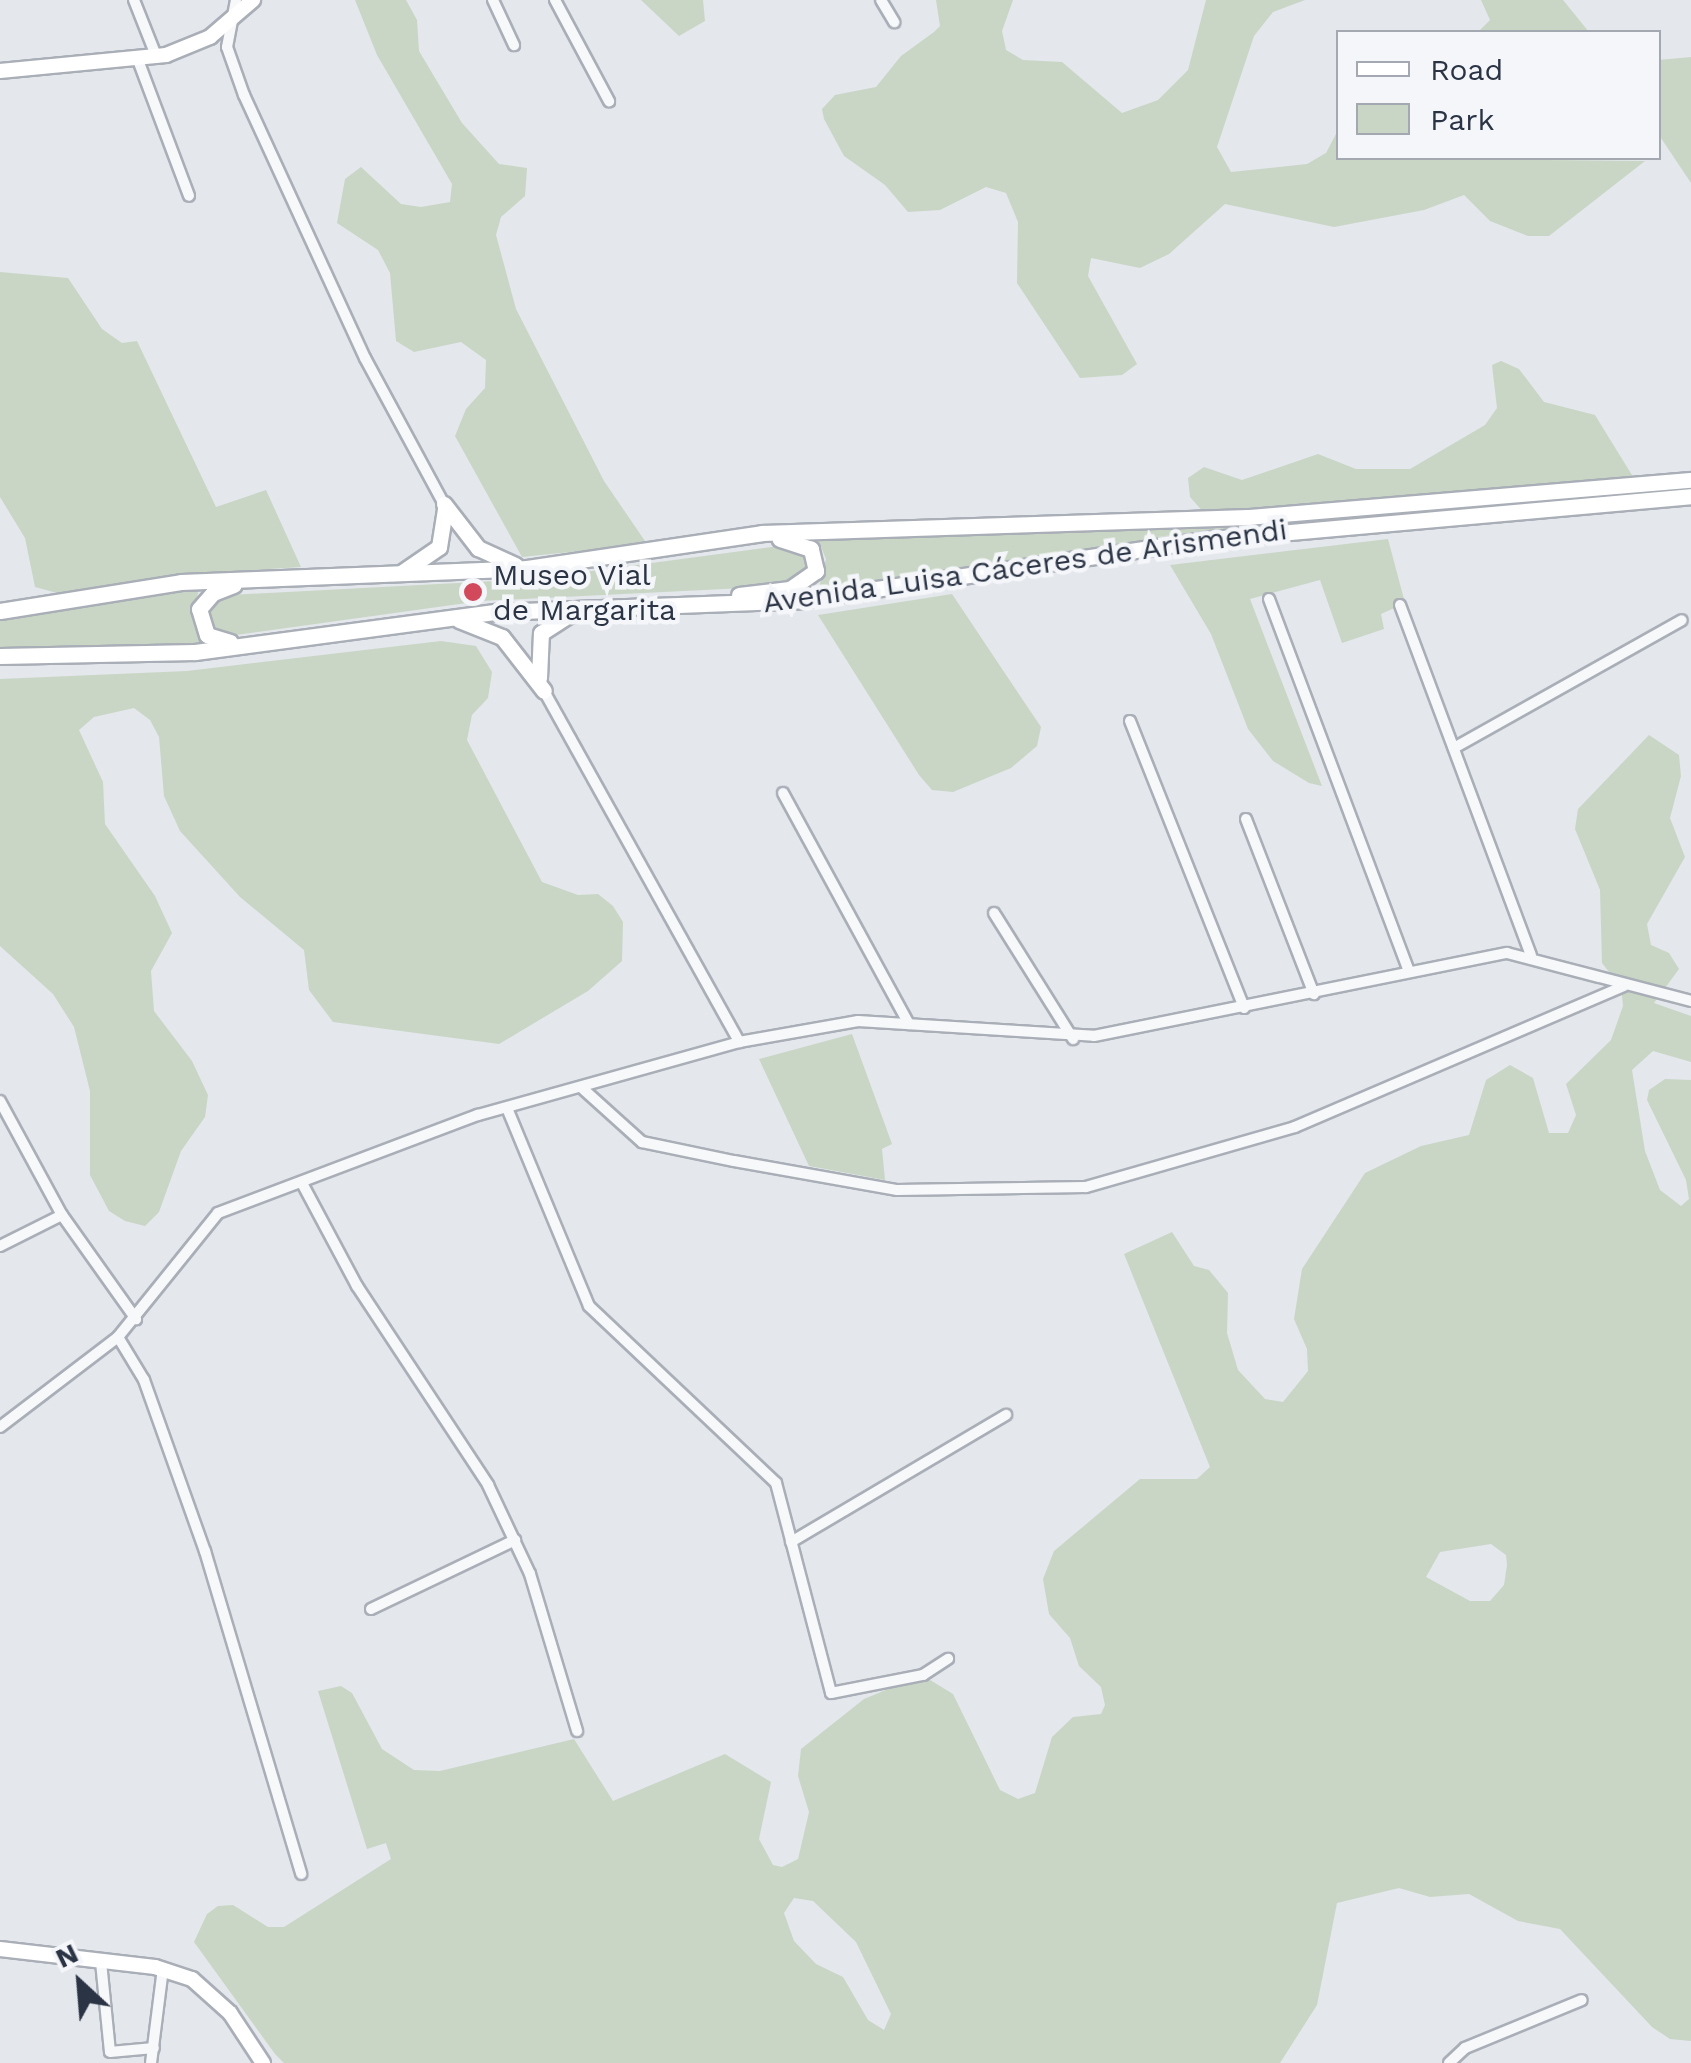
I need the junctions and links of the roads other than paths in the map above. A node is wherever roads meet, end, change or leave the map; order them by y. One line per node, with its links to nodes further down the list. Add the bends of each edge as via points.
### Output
1 (134, 0): 10 (street)
2 (236, 0): 8 (street)
3 (254, 0): 8 (street)
4 (494, 0): 9 (street)
5 (555, 0): 13 (street)
6 (881, 0): 7 (street)
7 (894, 22)
8 (230, 24): 10 (street); 17 (street, via 231,60 296,213)
9 (514, 45)
10 (157, 58): 11 (street)
11 (138, 60): 12 (street); 14 (street)
12 (0, 71)
13 (610, 101)
14 (189, 196)
15 (1691, 480): 18 (main road, Avenida Luisa Cáceres de Arismendi, via 1289,514 762,533)
16 (1691, 496): 24 (main road, Avenida Luisa Cáceres de Arismendi, via 1211,539 802,600)
17 (444, 504): 19 (main road, via 478,548); 21 (main road, via 439,548 422,564)
18 (668, 548): 19 (main road, Avenida Luisa Cáceres de Arismendi); 24 (main road, via 797,540 812,549 818,564 809,580 790,589)
19 (526, 568): 21 (main road, Avenida Luisa Cáceres de Arismendi)
20 (262, 578): 21 (main road, Avenida Luisa Cáceres de Arismendi); 26 (main road, Avenida Luisa Cáceres de Arismendi, via 182,582); 29 (main road, via 213,593 200,619 215,640)
21 (385, 578)
22 (1269, 600): 38 (street)
23 (1400, 605): 33 (street)
24 (621, 608): 25 (main road, Avenida Luisa Cáceres de Arismendi)
25 (582, 609): 27 (main road, Avenida Luisa Cáceres de Arismendi); 31 (main road, via 540,633 536,658)
26 (0, 611)
27 (446, 616): 29 (main road, Avenida Luisa Cáceres de Arismendi); 31 (main road, via 502,636)
28 (1682, 620): 33 (street)
29 (273, 642): 30 (main road, Avenida Luisa Cáceres de Arismendi, via 145,655)
30 (0, 656)
31 (544, 691): 45 (street)
32 (1130, 721): 42 (street)
33 (1454, 748): 37 (street)
34 (783, 793): 43 (street)
35 (1246, 819): 40 (street)
36 (994, 913): 44 (street)
37 (1531, 955): 38 (street, via 1507,952); 39 (street)
38 (1410, 972): 40 (street)
39 (1626, 986): 41 (street); 46 (street, via 1296,1127 1086,1187 898,1190 642,1142)
40 (1314, 994): 42 (street)
41 (1691, 1000)
42 (1244, 1008): 44 (street)
43 (908, 1024): 44 (street); 45 (street, via 829,1024)
44 (1072, 1039)
45 (739, 1042): 46 (street)
46 (582, 1088): 48 (street)
47 (0, 1101): 50 (street)
48 (507, 1108): 49 (street); 57 (street, via 589,1306 776,1483)
49 (302, 1183): 52 (street, via 218,1214); 56 (street, via 357,1286 488,1485)
50 (62, 1215): 51 (street); 52 (street)
51 (0, 1246)
52 (136, 1319): 53 (street)
53 (118, 1337): 55 (street); 61 (street, via 144,1380 205,1551)
54 (1006, 1415): 57 (street)
55 (0, 1427)
56 (515, 1540): 58 (street); 60 (street)
57 (791, 1542): 59 (street, via 830,1693 923,1675)
58 (371, 1609)
59 (948, 1659)
60 (578, 1731)
61 (301, 1874)
62 (0, 1949): 63 (street)
63 (102, 1962): 64 (street); 66 (street, via 110,2052)
64 (163, 1968): 66 (street); 69 (street, via 216,1997)
65 (1582, 2000): 67 (street)
66 (154, 2048): 68 (street)
67 (1450, 2060): 70 (street)
68 (151, 2063)
69 (263, 2063)
70 (1435, 2063)

